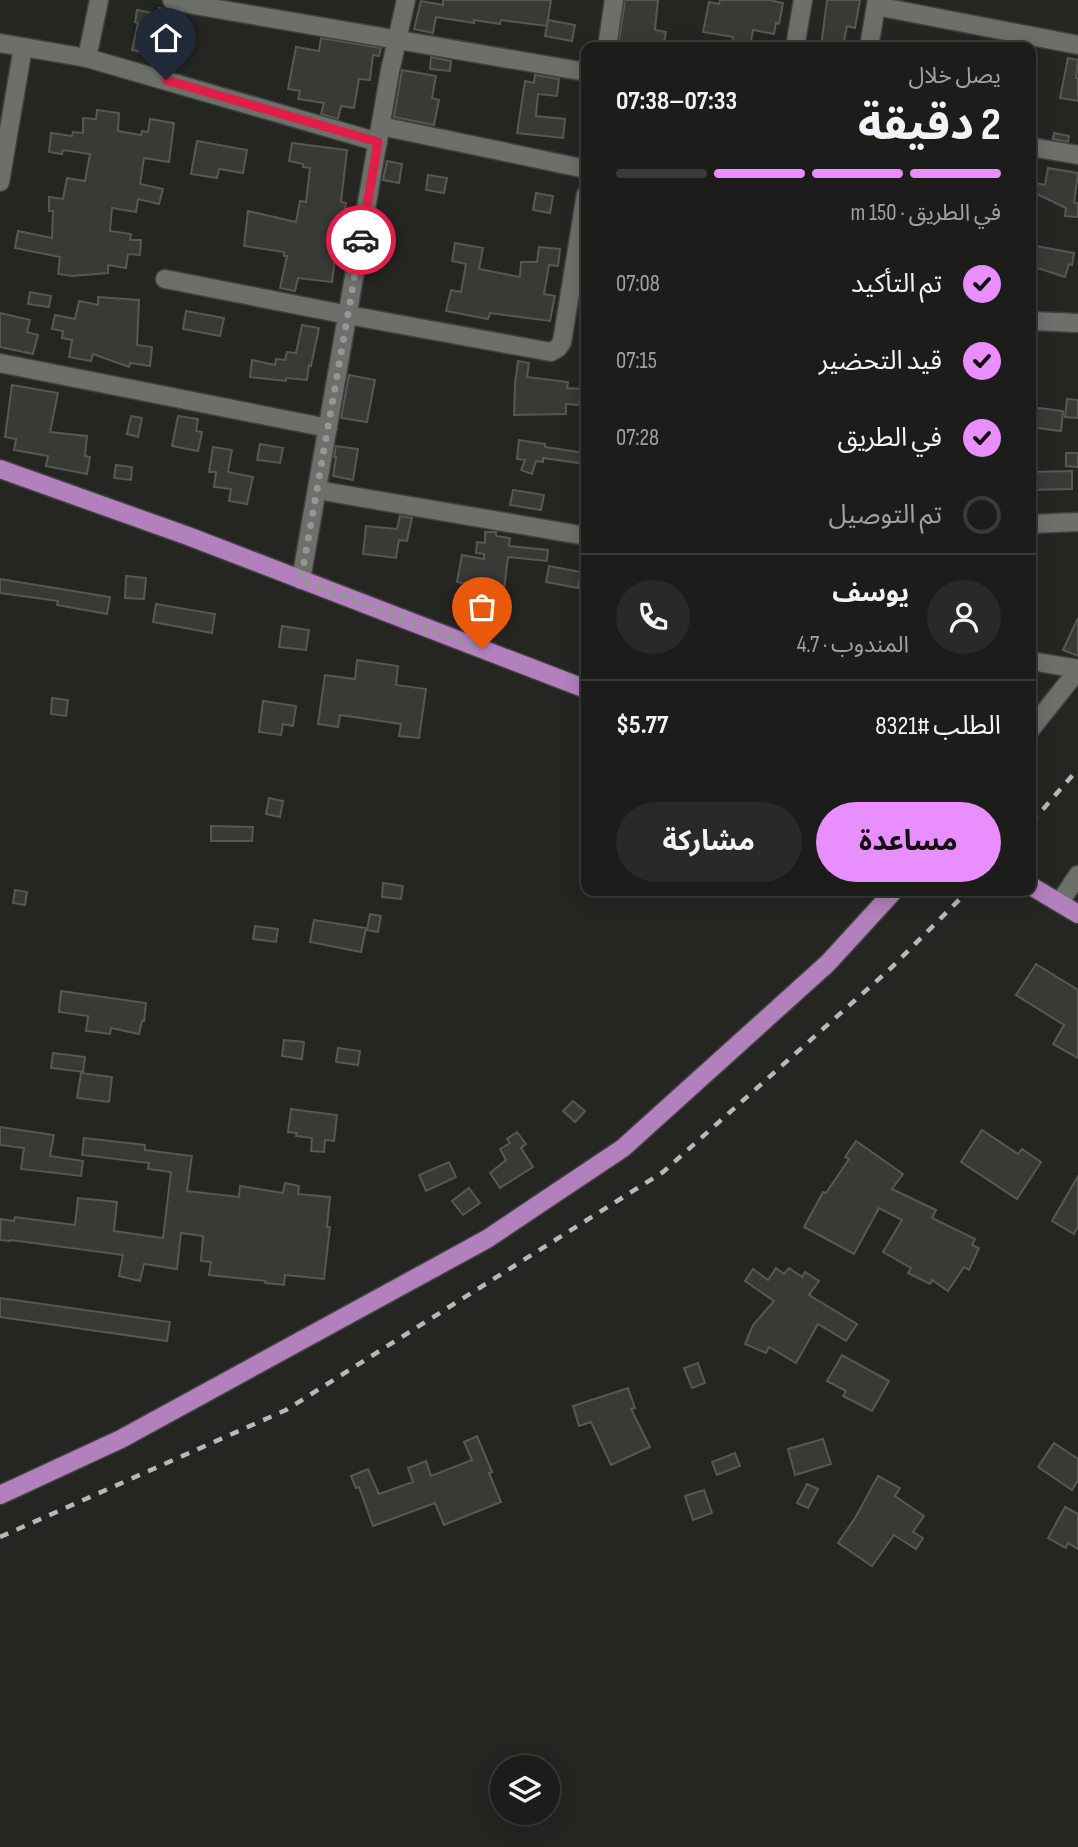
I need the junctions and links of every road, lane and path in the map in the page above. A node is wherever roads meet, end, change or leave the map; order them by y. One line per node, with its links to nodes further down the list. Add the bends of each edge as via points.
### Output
1 (99, 0): 14 (street)
2 (172, 0): 7 (street)
3 (406, 0): 7 (street)
4 (614, 0): 8 (street)
5 (803, 0): 9 (street)
6 (877, 3): 10 (street); 12 (street)
7 (397, 39): 15 (street); 16 (street)
8 (608, 42)
9 (796, 42)
10 (870, 42)
11 (0, 43): 13 (street)
12 (1078, 45)
13 (23, 47): 14 (street); 20 (street)
14 (87, 58): 16 (street)
15 (581, 71)
16 (380, 134): 19 (street); 23 (street)
17 (1036, 148): 18 (street)
18 (1078, 155)
19 (581, 168)
20 (0, 182)
21 (581, 252): 23 (street, via 562,342 551,352)
22 (165, 279): 23 (street)
23 (348, 316): 27 (street)
24 (1036, 321): 25 (street)
25 (1078, 322)
26 (0, 363): 27 (street)
27 (328, 428): 29 (street)
28 (0, 469): 33 (main road)
29 (317, 490): 32 (street); 33 (street)
30 (1078, 522): 31 (street)
31 (1036, 524)
32 (581, 535)
33 (301, 580): 36 (main road)
34 (1036, 662): 35 (street)
35 (1078, 669): 37 (street)
36 (581, 687)
37 (1036, 723)
38 (1078, 875): 41 (street)
39 (1036, 889): 41 (main road)
40 (889, 896): 43 (main road, via 828,963 624,1148 487,1238 121,1439)
41 (1060, 902): 42 (main road)
42 (1078, 914)
43 (0, 1495)

